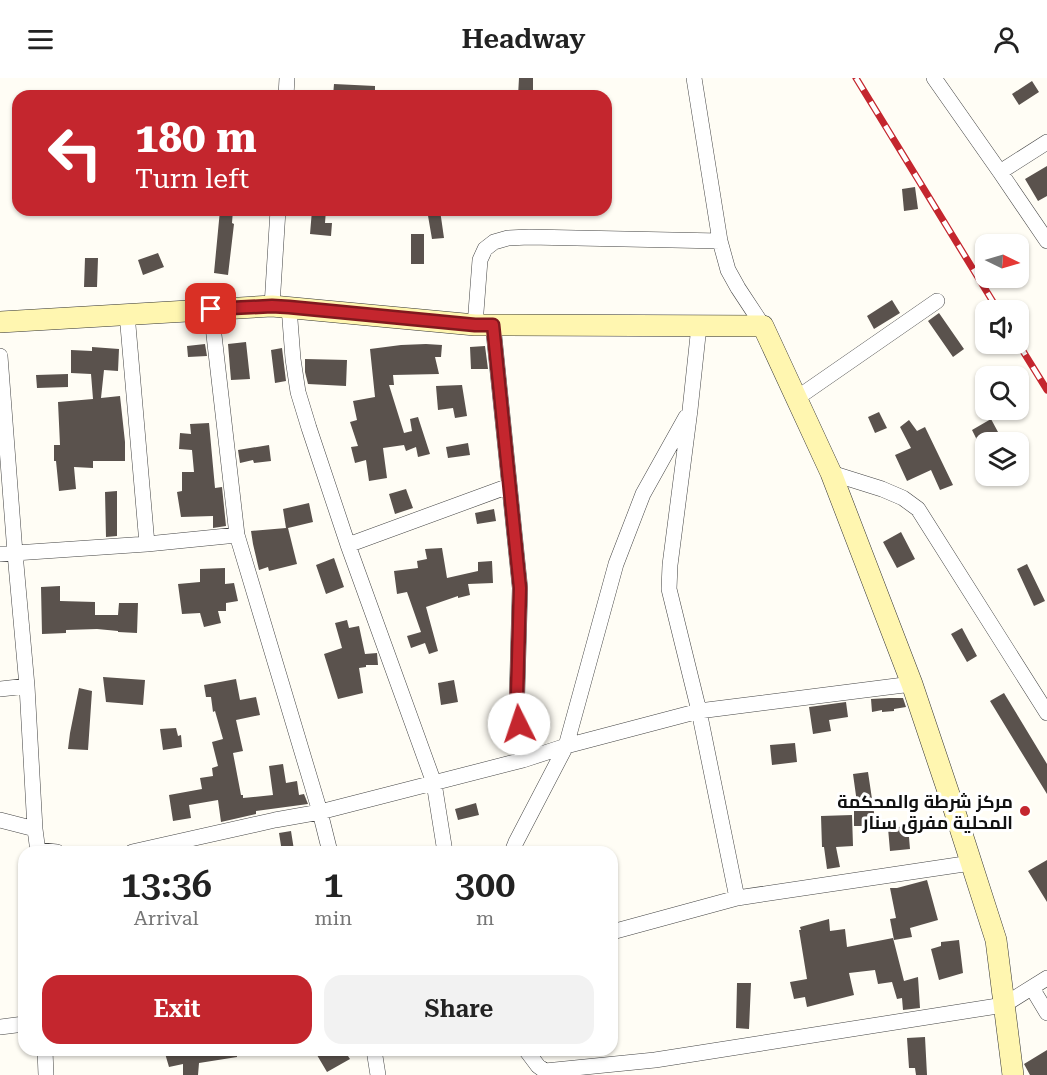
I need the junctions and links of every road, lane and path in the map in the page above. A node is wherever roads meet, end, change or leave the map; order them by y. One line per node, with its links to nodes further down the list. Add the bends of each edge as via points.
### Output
1 (694, 78): 6 (street)
2 (934, 78): 4 (street)
3 (1047, 142): 4 (street)
4 (1000, 172): 7 (street)
5 (278, 216): 9 (street)
6 (720, 241): 13 (street, via 529,237 494,242 480,260); 15 (street, via 728,270)
7 (1047, 241)
8 (937, 301): 17 (street)
9 (280, 307): 10 (street); 13 (street); 23 (street, via 298,392)
10 (211, 309): 11 (street); 21 (street)
11 (127, 314): 12 (street); 22 (street)
12 (0, 322)
13 (484, 325): 14 (street); 20 (street)
14 (699, 326): 15 (street); 18 (street)
15 (763, 326): 17 (street)
16 (0, 356): 24 (street)
17 (797, 398): 19 (street)
18 (690, 410): 28 (street, via 669,589); 30 (street, via 643,494 616,564)
19 (831, 473): 25 (street); 29 (street, via 882,489 918,509)
20 (509, 486): 23 (street); 31 (street, via 520,588 517,696)
21 (237, 535): 22 (street); 33 (street)
22 (147, 544): 24 (street)
23 (348, 545): 32 (street)
24 (7, 554): 26 (street)
25 (912, 684): 28 (street); 41 (street)
26 (27, 686): 27 (street); 35 (street)
27 (0, 689)
28 (699, 711): 30 (street); 42 (street)
29 (1047, 713)
30 (566, 746): 31 (street); 40 (street)
31 (523, 760): 32 (street)
32 (434, 783): 33 (street); 39 (street)
33 (320, 812): 37 (street); 38 (street)
34 (0, 820): 35 (street)
35 (35, 829): 36 (street)
36 (37, 846)
37 (158, 846)
38 (328, 846)
39 (445, 846)
40 (514, 846)
41 (971, 863): 42 (street); 46 (street, via 996,940)
42 (737, 898): 43 (street)
43 (618, 930)
44 (1047, 978): 45 (street)
45 (1032, 988): 46 (street); 47 (street)
46 (1004, 1005): 53 (street, via 655,1060); 56 (street)
47 (1047, 1013)
48 (18, 1025): 49 (street)
49 (0, 1027)
50 (45, 1056): 54 (street)
51 (375, 1056): 55 (street)
52 (530, 1056): 53 (street)
53 (538, 1073)
54 (46, 1075)
55 (378, 1075)
56 (1012, 1075)

